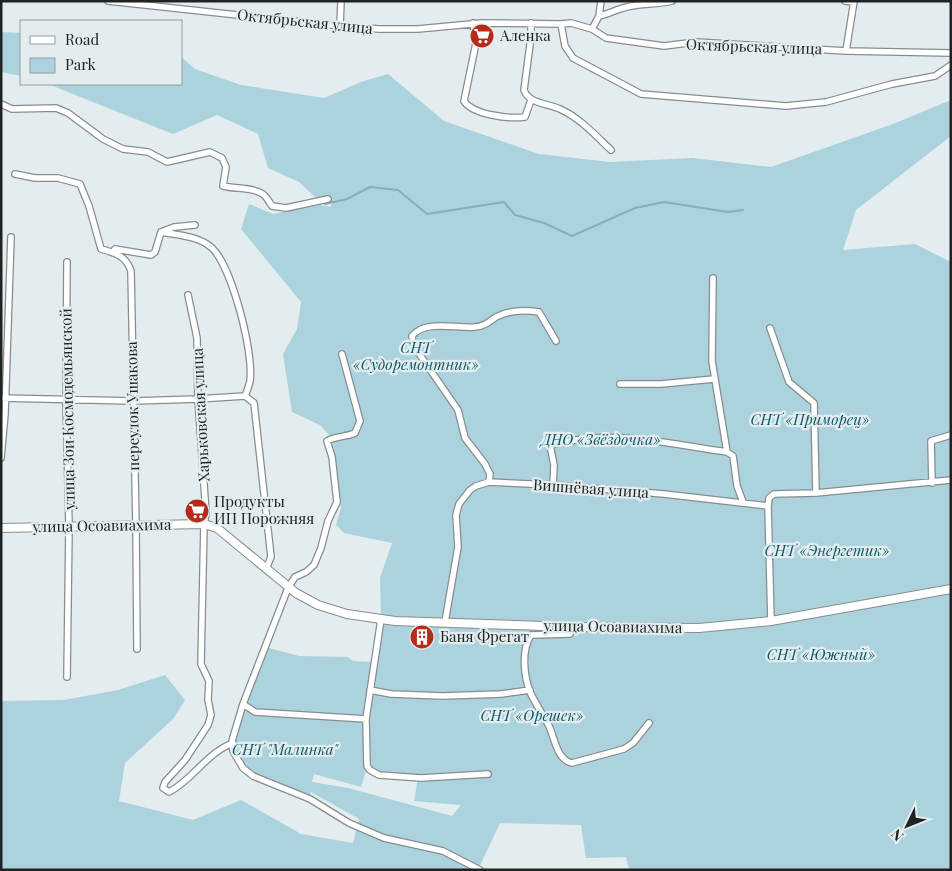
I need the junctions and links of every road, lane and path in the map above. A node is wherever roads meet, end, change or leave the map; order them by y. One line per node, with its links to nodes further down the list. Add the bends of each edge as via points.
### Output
1 (108, 1): 11 (street, Октябрьская улица)
2 (342, 1): 11 (street)
3 (602, 1): 7 (street)
4 (672, 1): 7 (street, via 627,7)
5 (845, 1): 6 (street)
6 (854, 2): 13 (street)
7 (599, 16): 12 (street)
8 (532, 22): 9 (street, Октябрьская улица); 10 (street, Октябрьская улица); 16 (street, via 524,90)
9 (473, 24): 11 (street, Октябрьская улица, via 418,29); 16 (street, via 476,43 464,101 467,105 476,111 514,118 525,117)
10 (562, 24): 12 (street, Октябрьская улица); 15 (street, via 564,46 573,58 642,94 786,106 826,102 935,76)
11 (340, 26)
12 (592, 28): 13 (street, Октябрьская улица, via 606,38 664,46 696,42)
13 (846, 51): 14 (street, Октябрьская улица)
14 (951, 53)
15 (951, 65)
16 (531, 100): 18 (street, via 561,110)
17 (1, 104): 20 (street, via 12,109 56,108 123,149 148,152 167,162 210,152 222,158 226,167 224,186 263,193 272,206 286,208)
18 (611, 150)
19 (15, 174): 24 (street, переулок Ушакова, via 58,178 80,184 101,249)
20 (328, 199)
21 (195, 225): 22 (street)
22 (161, 232): 24 (street, via 151,255 115,249); 33 (street, via 200,240 213,249 220,260 243,319 250,380)
23 (11, 237): 34 (street)
24 (113, 252): 37 (street, переулок Ушакова, via 128,262 131,271)
25 (68, 262): 36 (street, улица Зои Космодемьянской)
26 (713, 278): 31 (street)
27 (188, 295): 35 (street, Харьковская улица, via 198,338)
28 (770, 328): 45 (street, via 789,382 814,403)
29 (556, 341): 42 (street, via 538,312 526,310 506,314 486,325 431,327 416,330 412,336 413,345 458,410 465,438 485,464 490,474)
30 (342, 354): 53 (street, via 360,422 355,433 327,441 337,502 314,565 295,577)
31 (714, 379): 32 (street); 39 (street)
32 (620, 384)
33 (245, 396): 35 (street); 52 (street, via 254,403 271,558)
34 (3, 398): 36 (street); 40 (street)
35 (198, 399): 37 (street); 48 (street, Харьковская улица, via 206,513)
36 (66, 400): 37 (street); 50 (street, улица Зои Космодемьянской)
37 (133, 401): 49 (street, переулок Ушакова)
38 (951, 436): 43 (street, via 931,441)
39 (727, 452): 44 (street, via 615,438 550,445); 46 (street, via 733,456 737,486)
40 (1, 458)
41 (951, 480): 43 (street)
42 (489, 482): 44 (street, Вишнёвая улица); 57 (street, via 470,490 456,515 458,547)
43 (932, 483): 45 (street)
44 (553, 485): 46 (street, Вишнёвая улица)
45 (816, 493): 47 (street, via 774,494 769,498)
46 (744, 502): 47 (street, Вишнёвая улица)
47 (768, 506): 56 (street)
48 (204, 524): 49 (street, улица Осоавиахима); 52 (street, улица Осоавиахима, via 217,528); 66 (street, Харьковская улица, via 201,664 210,681 208,700 211,716 186,760 163,788 169,792 177,788 208,758)
49 (136, 526): 50 (street, улица Осоавиахима); 59 (street, переулок Ушакова)
50 (69, 527): 51 (street, улица Осоавиахима); 60 (street, улица Зои Космодемьянской)
51 (1, 528)
52 (266, 569): 53 (street, улица Осоавиахима)
53 (288, 588): 55 (street, улица Осоавиахима, via 318,604 347,614); 63 (street)
54 (951, 589): 56 (street, улица Осоавиахима)
55 (381, 619): 57 (street, улица Осоавиахима); 61 (street)
56 (771, 620): 58 (street, улица Осоавиахима, via 699,628)
57 (445, 622): 58 (street, улица Осоавиахима)
58 (573, 627): 62 (street, via 570,634 531,635 526,642 524,665)
59 (137, 649)
60 (67, 676)
61 (370, 690): 62 (street, via 443,696); 64 (street)
62 (530, 690): 65 (street, via 566,762 624,749)
63 (243, 704): 64 (street, via 255,712); 66 (street)
64 (366, 719): 67 (street, via 367,766 370,770 379,774 421,778)
65 (649, 723)
66 (233, 743): 68 (street, via 243,768 253,776 310,799 349,823 384,838 443,851)
67 (488, 774)
68 (480, 870)

